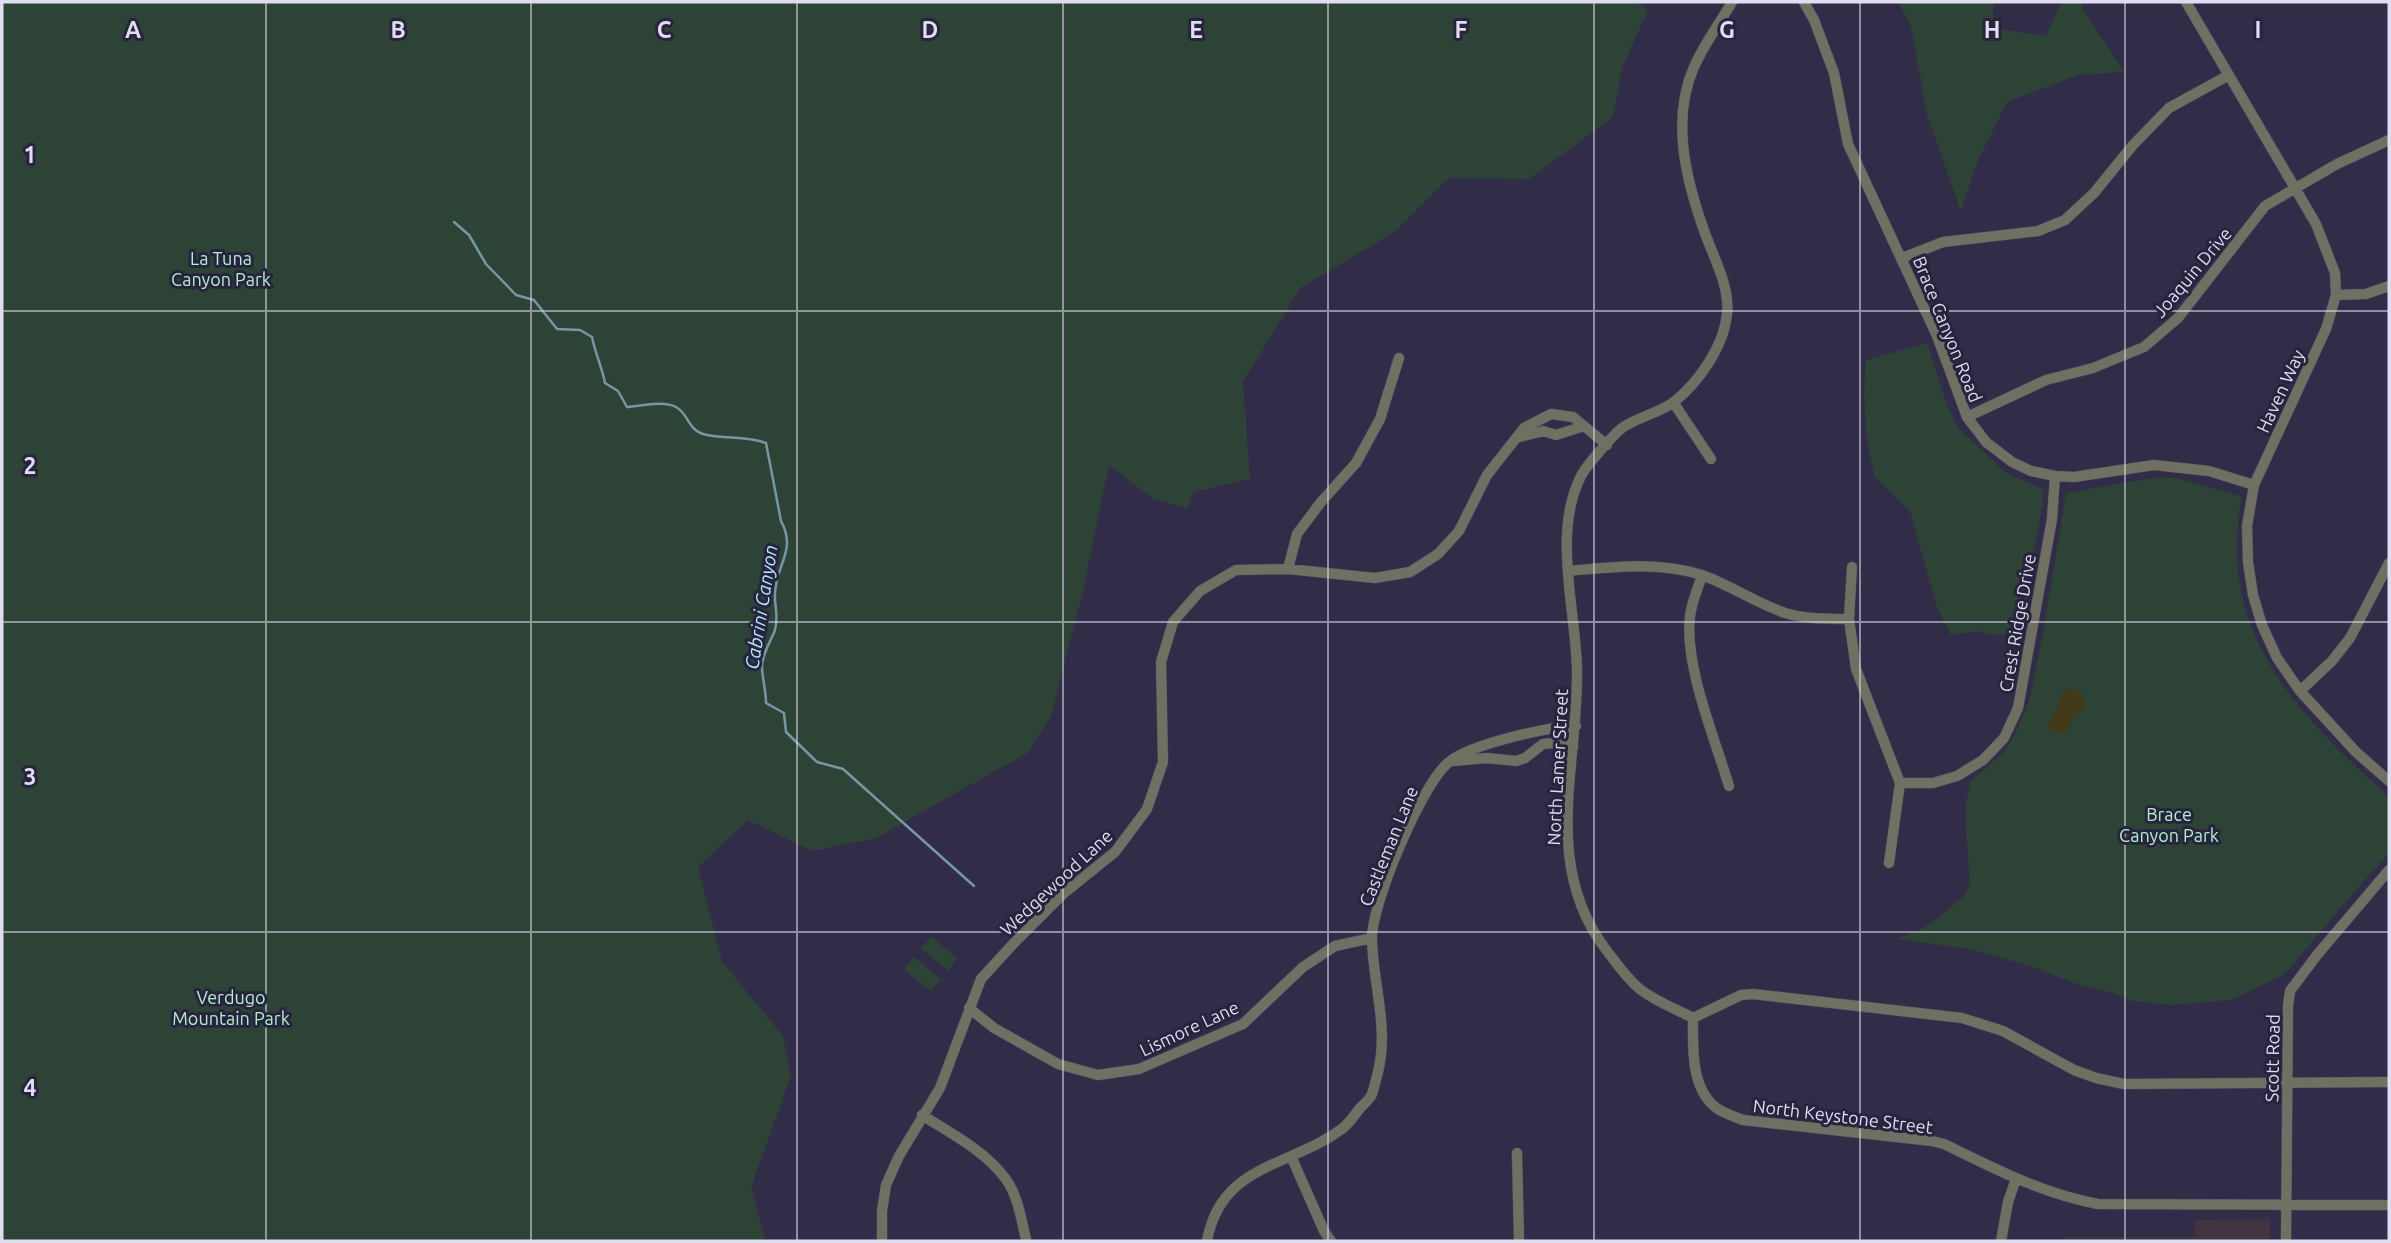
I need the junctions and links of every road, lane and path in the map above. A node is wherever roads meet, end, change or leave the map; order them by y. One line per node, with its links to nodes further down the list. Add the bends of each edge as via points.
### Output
1 (1732, 2): 11 (street, North Lamer Street, via 1693,68 1684,106 1683,147 1692,199 1724,283 1727,314 1716,351 1700,376)
2 (1804, 2): 7 (street, Brace Canyon Road, via 1833,73 1848,144)
3 (2186, 2): 4 (street, Haven Way)
4 (2229, 75): 6 (street, Haven Way); 7 (street, via 2169,108 2065,220 2038,231 1943,242)
5 (2389, 140): 6 (street, Joaquin Drive)
6 (2295, 188): 9 (street, Haven Way, via 2316,224 2335,273); 12 (street, Joaquin Drive, via 2265,206 2178,318 2144,347 2093,368 2046,380)
7 (1902, 258): 12 (street, Brace Canyon Road)
8 (2389, 286): 9 (street, via 2366,294)
9 (2336, 295): 18 (street, Haven Way, via 2326,329)
10 (1399, 358): 21 (street, via 1380,419 1356,463 1297,534)
11 (1673, 402): 15 (street, North Lamer Street, via 1622,428); 16 (street)
12 (1967, 417): 17 (street, Brace Canyon Road, via 1986,442 2012,462)
13 (1584, 426): 14 (street, via 1556,435 1543,431); 14 (street, Wedgewood Lane, via 1573,417 1551,414 1524,428); 15 (street, Wedgewood Lane)
14 (1516, 438): 21 (street, Wedgewood Lane, via 1487,475 1459,531 1438,554 1410,572 1375,578)
15 (1607, 445): 22 (street, North Lamer Street, via 1591,460 1575,489 1567,516)
16 (1711, 459)
17 (2055, 476): 18 (street, Brace Canyon Road, via 2154,465 2209,471); 30 (street, Crest Ridge Drive, via 2052,519 2018,708 2004,738 1983,760 1956,776 1933,783)
18 (2253, 485): 25 (street, Haven Way, via 2247,526 2253,595 2277,658)
19 (2389, 563): 25 (street, via 2350,638)
20 (1852, 567): 24 (street)
21 (1288, 569): 35 (street, Wedgewood Lane, via 1236,570 1200,591 1173,622 1161,662 1163,762 1147,809 1115,852 1065,893 981,979)
22 (1568, 571): 23 (street, via 1633,565); 26 (street, North Lamer Street, via 1577,669)
23 (1702, 575): 24 (street, via 1786,613); 31 (street, via 1690,615 1689,644)
24 (1849, 619): 30 (street, via 1856,669)
25 (2300, 691): 29 (street, Haven Way)
26 (1576, 726): 27 (street, North Lamer Street); 28 (street, Castleman Lane, via 1479,747)
27 (1573, 747): 28 (street, via 1543,744 1516,761); 36 (street, North Lamer Street, via 1566,832 1582,912 1626,975 1647,994)
28 (1449, 762): 34 (street, Castleman Lane, via 1433,779 1402,845 1378,903)
29 (2389, 781)
30 (1900, 783): 32 (street)
31 (1729, 786)
32 (1889, 863)
33 (2389, 870): 38 (street, Scott Road, via 2290,991)
34 (1371, 938): 35 (street, Lismore Lane, via 1335,946 1303,967 1243,1024 1139,1069 1098,1075 1058,1064 994,1028); 41 (street, Castleman Lane, via 1382,1020 1382,1058 1371,1096 1344,1128)
35 (969, 1008): 39 (street, Wedgewood Lane, via 940,1088)
36 (1693, 1018): 38 (street, via 1741,995 1753,994 1962,1018 2003,1031 2074,1070 2124,1084); 42 (street, North Keystone Street, via 1699,1081 1716,1108 1728,1114 1743,1120 1932,1141)
37 (2389, 1082): 38 (street)
38 (2287, 1083): 43 (street, Scott Road)
39 (922, 1115): 45 (street, via 987,1158 1006,1179); 46 (street, Wedgewood Lane, via 886,1185)
40 (1517, 1153): 49 (street)
41 (1291, 1156): 47 (street, Castleman Lane, via 1234,1186 1214,1216); 48 (street)
42 (2016, 1179): 43 (street, North Keystone Street, via 2098,1204); 50 (street)
43 (2287, 1204): 44 (street, North Keystone Street); 51 (street, Scott Road)
44 (2389, 1205)
45 (1026, 1239)
46 (882, 1241)
47 (1207, 1241)
48 (1331, 1241)
49 (1519, 1241)
50 (2001, 1241)
51 (2286, 1241)

